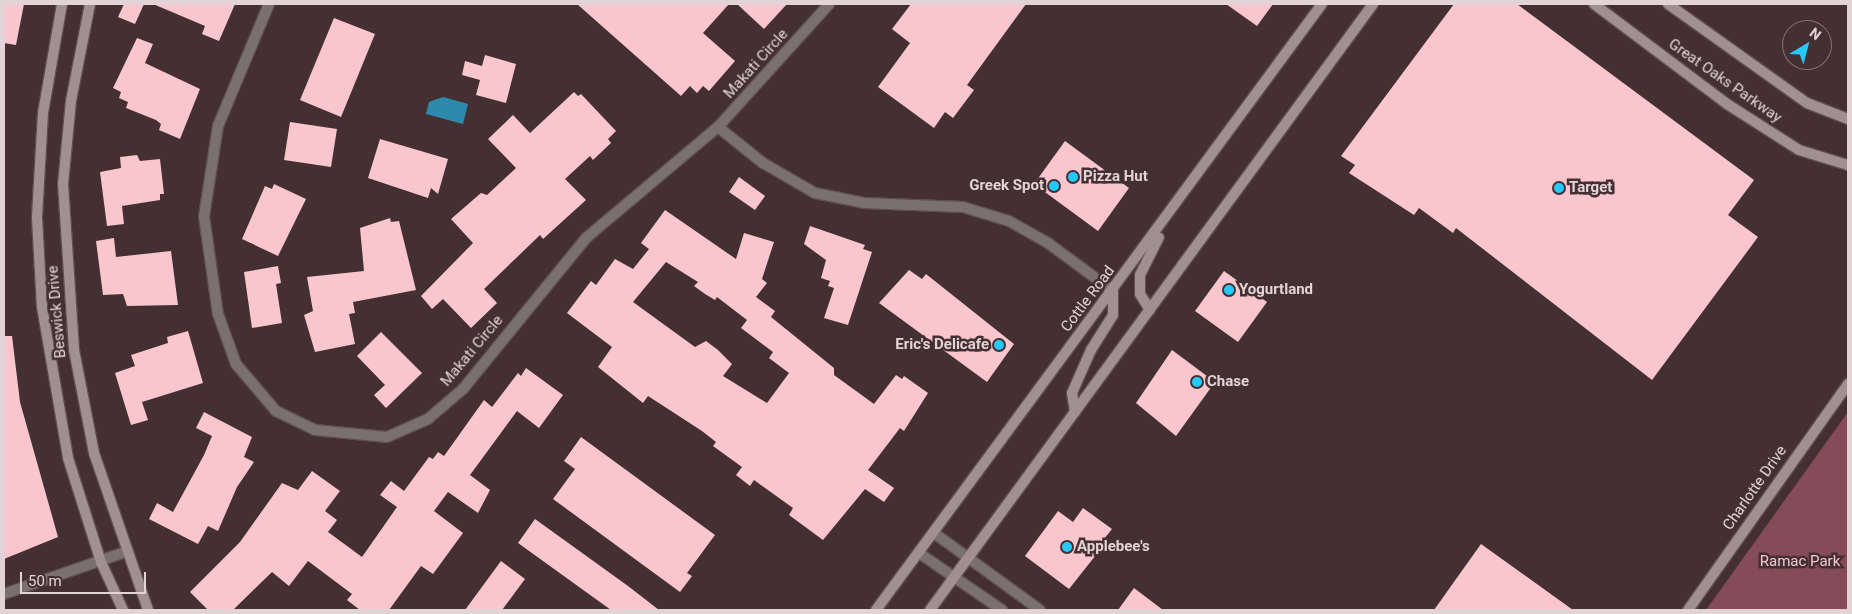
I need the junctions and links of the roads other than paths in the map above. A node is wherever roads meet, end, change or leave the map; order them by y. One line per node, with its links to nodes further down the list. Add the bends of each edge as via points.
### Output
1 (62, 4): 21 (main road, Beswick Drive, via 43,113 37,218 42,307 68,458)
2 (90, 4): 18 (main road, Beswick Drive, via 71,101 64,193 74,350 94,453)
3 (269, 4): 10 (street, Makati Circle, via 218,126 204,216 218,314 236,364 276,411 315,430 388,437 428,419 463,389 586,238)
4 (829, 4): 10 (street, Makati Circle)
5 (1322, 4): 12 (main road, Cottle Road)
6 (1373, 4): 14 (main road)
7 (1594, 4): 11 (main road, Great Oaks Parkway, via 1727,104 1799,150)
8 (1668, 4): 9 (main road, Great Oaks Parkway, via 1807,103)
9 (1848, 119)
10 (718, 127): 13 (street, via 763,163 816,193 864,203 964,206 1009,221 1048,243)
11 (1848, 165)
12 (1182, 197): 13 (main road, Cottle Road); 14 (main road, via 1140,276 1140,294)
13 (1113, 291): 16 (main road, via 1113,314 1087,357 1072,393); 17 (main road, Cottle Road)
14 (1150, 310): 16 (main road)
15 (1848, 384): 30 (main road, Charlotte Drive)
16 (1075, 412): 20 (main road)
17 (934, 533): 19 (main road, Cottle Road); 20 (street)
18 (125, 552): 21 (street); 25 (main road, Beswick Drive)
19 (919, 552): 22 (street); 26 (main road, Cottle Road)
20 (968, 558): 22 (main road); 29 (street)
21 (101, 562): 23 (street); 24 (main road, Beswick Drive)
22 (954, 577): 27 (main road); 28 (street)
23 (4, 594)
24 (123, 610)
25 (148, 610)
26 (876, 610)
27 (930, 610)
28 (1002, 610)
29 (1040, 610)
30 (1688, 610)

